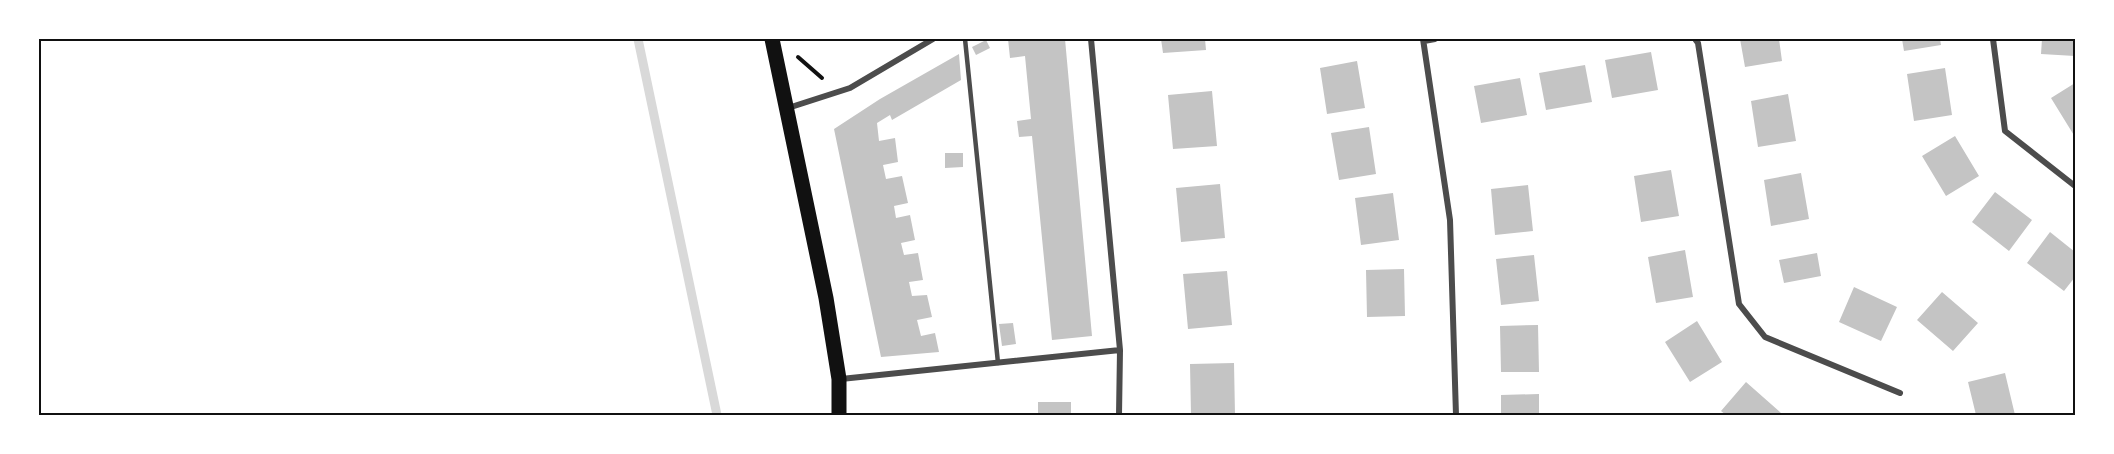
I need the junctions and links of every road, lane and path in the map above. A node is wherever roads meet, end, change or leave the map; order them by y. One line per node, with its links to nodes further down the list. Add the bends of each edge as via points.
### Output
1 (772, 39): 12 (main road)
2 (933, 39): 9 (street)
3 (965, 39): 15 (lane)
4 (1091, 39): 14 (street)
5 (1435, 39): 8 (street)
6 (1695, 39): 17 (street, via 1739,304 1765,337)
7 (1993, 39): 13 (street, via 2005,131)
8 (1424, 40): 20 (street, via 1450,220)
9 (923, 41): 11 (street)
10 (795, 54): 11 (path)
11 (839, 92): 12 (street)
12 (787, 108): 16 (main road, via 826,298)
13 (2075, 186)
14 (1120, 350): 15 (street); 19 (street)
15 (998, 363): 16 (street)
16 (838, 379): 18 (main road)
17 (1900, 393)
18 (839, 415)
19 (1119, 415)
20 (1456, 415)

